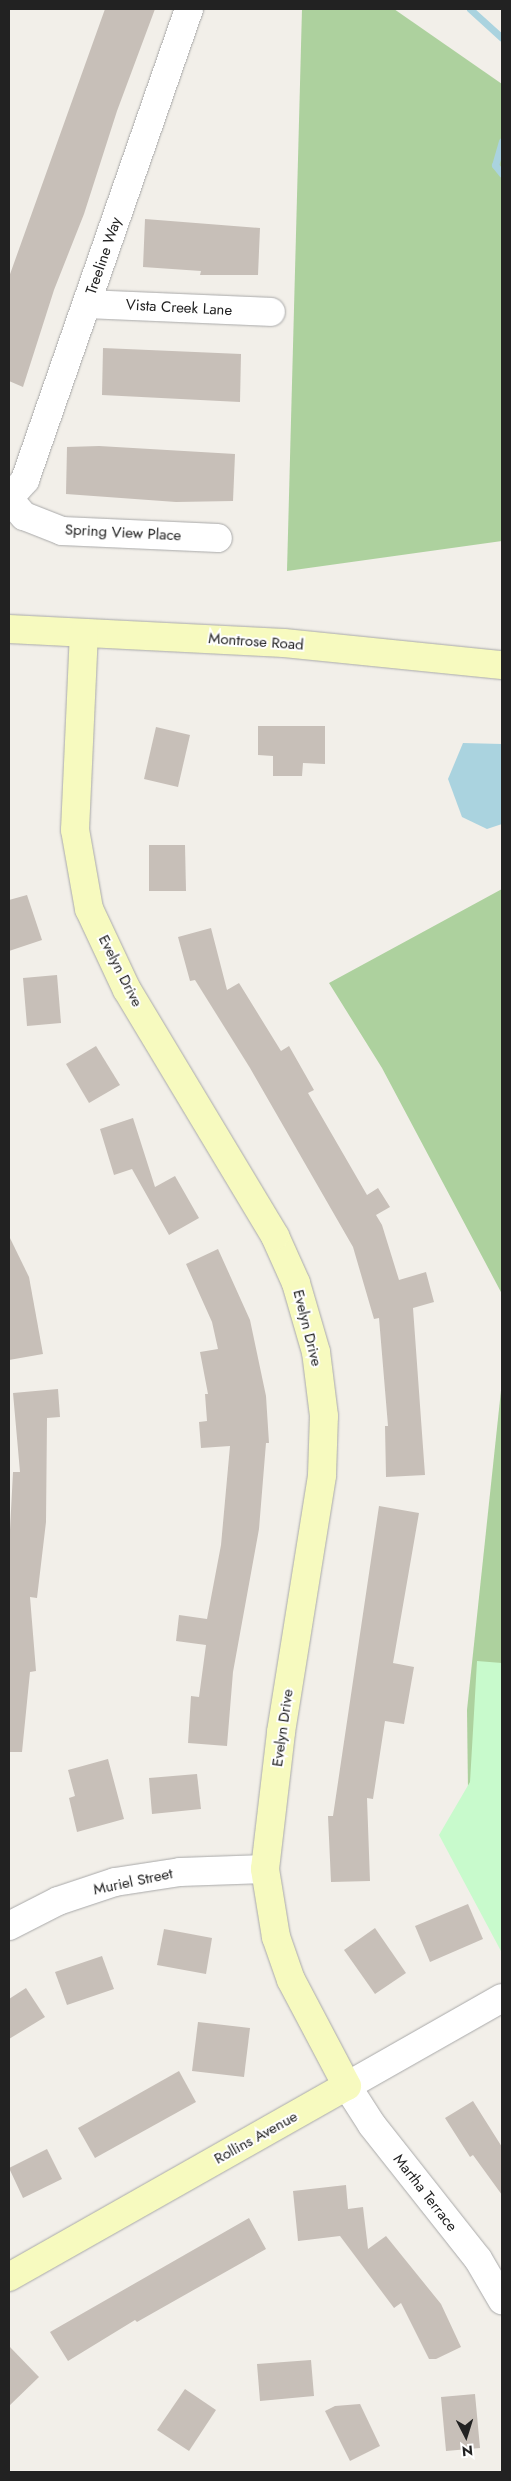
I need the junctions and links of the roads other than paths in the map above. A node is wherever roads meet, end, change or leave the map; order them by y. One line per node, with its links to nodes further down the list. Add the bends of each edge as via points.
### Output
1 (189, 9): 2 (street, Treeline Way)
2 (88, 304): 3 (street, Vista Creek Lane); 4 (street, Treeline Way, via 25,480)
3 (270, 312)
4 (9, 498): 5 (street, Spring View Place, via 24,516 62,531)
5 (218, 538)
6 (9, 630): 7 (street, Montrose Road)
7 (84, 633): 8 (street, Montrose Road, via 284,643); 9 (street, Evelyn Drive, via 75,830 89,909 127,990 275,1236 296,1283 316,1352 324,1416 322,1475 281,1732)
8 (502, 665)
9 (265, 1869): 10 (street, Muriel Street, via 180,1872 115,1882 58,1901); 12 (street, Evelyn Drive, via 276,1937 291,1980)
10 (9, 1926)
11 (502, 1998): 12 (street, Rollins Avenue)
12 (348, 2086): 13 (street, Rollins Avenue); 14 (street, Martha Terrace, via 372,2125 478,2259)
13 (9, 2277)
14 (502, 2300)

